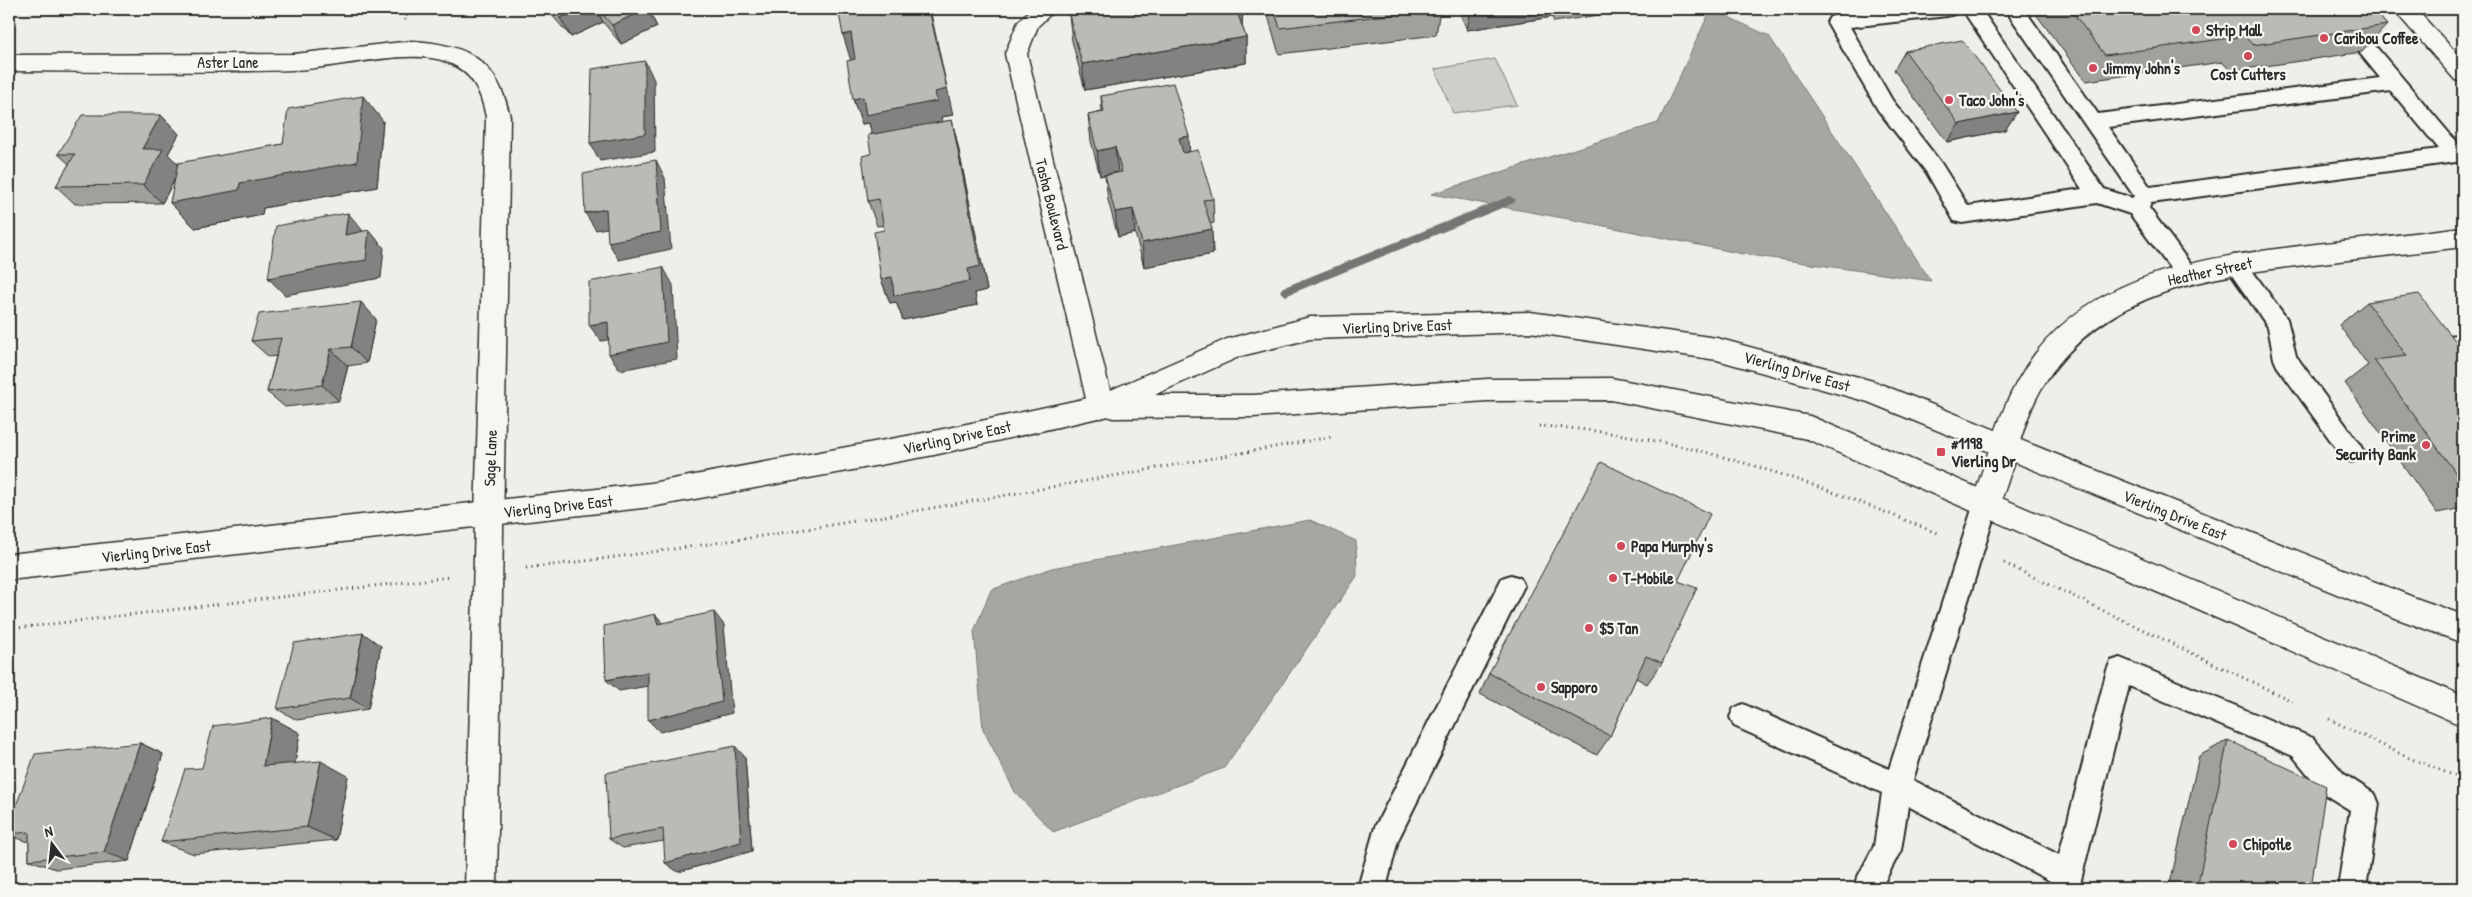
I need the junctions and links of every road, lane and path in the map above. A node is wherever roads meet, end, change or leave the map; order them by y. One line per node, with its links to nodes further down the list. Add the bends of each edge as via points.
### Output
1 (1045, 9): 20 (street, Tasha Boulevard, via 1029,22 1016,54)
2 (1948, 9): 13 (lane, via 1837,22 1885,106 1934,168 1962,215)
3 (1971, 9): 13 (lane)
4 (2014, 9): 11 (lane)
5 (2334, 9): 10 (lane)
6 (2404, 9): 9 (street)
7 (446, 53): 8 (street, Aster Lane, via 391,50 294,62); 26 (street, Sage Lane, via 466,61 481,74 493,94 498,117)
8 (9, 63)
9 (2463, 74)
10 (2395, 83): 11 (lane); 12 (lane)
11 (2093, 122): 14 (lane)
12 (2459, 154): 14 (lane)
13 (2096, 195): 14 (lane)
14 (2141, 202): 17 (lane)
15 (2463, 237): 16 (street, Heather Street)
16 (2235, 264): 17 (street, Heather Street); 24 (lane, via 2279,325 2285,358)
17 (2186, 273): 23 (street, Heather Street, via 2145,286 2073,331 2046,361 2028,390)
18 (2463, 343): 19 (lane)
19 (2428, 347)
20 (1102, 407): 23 (street, Vierling Drive East, via 1236,347 1310,328 1530,322 1717,349 1873,392); 25 (street, Vierling Drive East, via 1253,406 1488,390 1611,389 1810,428); 26 (street, Vierling Drive East, via 651,495)
21 (1531, 426): 27 (path, via 1570,427 1655,441 1754,464 1828,489)
22 (1332, 437): 29 (path, via 767,536)
23 (2006, 446): 25 (street, Heather Street); 32 (street, Vierling Drive East)
24 (2352, 452)
25 (1986, 503): 27 (lane); 34 (street, Vierling Drive East)
26 (488, 514): 28 (street, Vierling Drive East); 29 (street, Sage Lane)
27 (1972, 548): 33 (path); 38 (lane)
28 (9, 567)
29 (487, 573): 31 (path); 40 (street, Sage Lane)
30 (1511, 586): 41 (lane, via 1385,837)
31 (9, 629)
32 (2463, 629)
33 (2302, 706)
34 (2463, 712)
35 (2320, 715): 37 (path)
36 (1743, 717): 38 (lane)
37 (2463, 780)
38 (1897, 786): 39 (lane); 42 (lane, via 1887,850)
39 (2066, 882): 43 (lane, via 2120,670 2303,747 2334,784 2365,804)
40 (481, 888)
41 (1374, 888)
42 (1866, 888)
43 (2352, 888)

